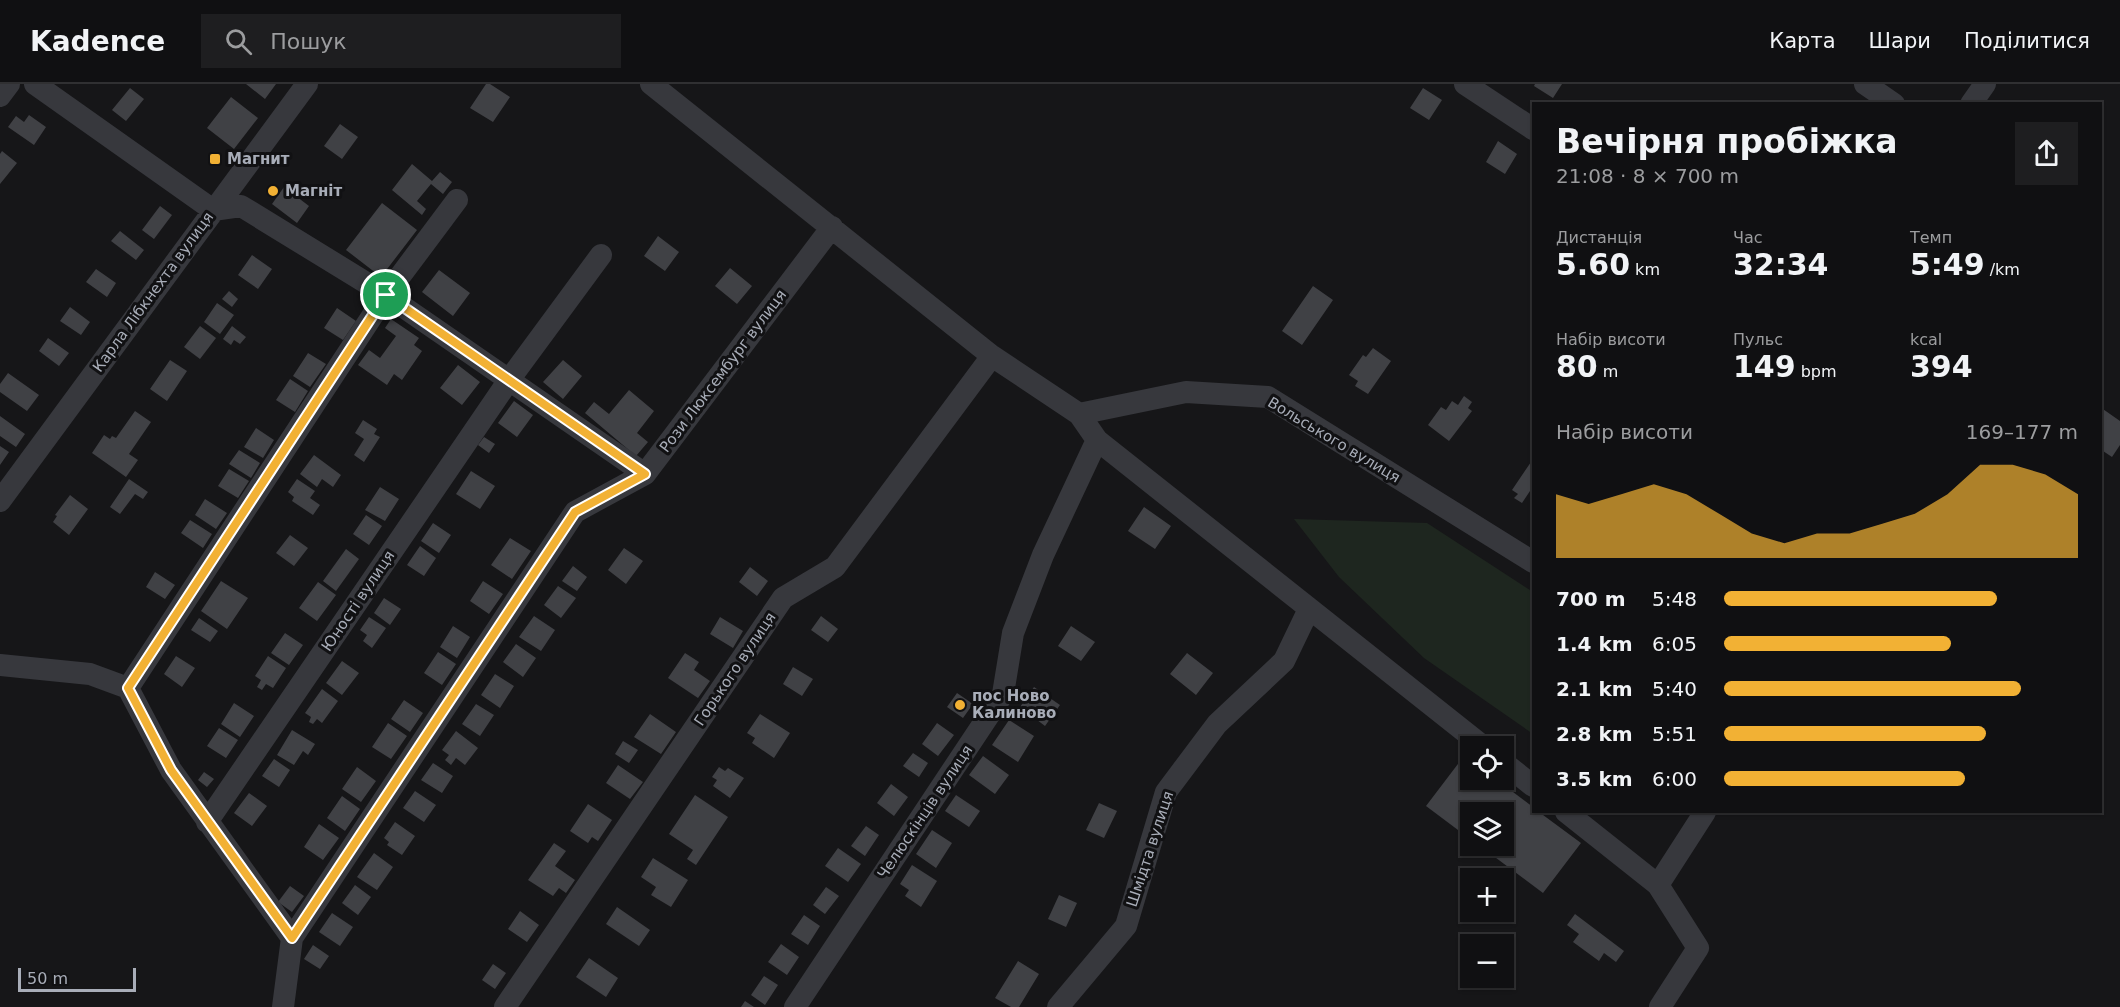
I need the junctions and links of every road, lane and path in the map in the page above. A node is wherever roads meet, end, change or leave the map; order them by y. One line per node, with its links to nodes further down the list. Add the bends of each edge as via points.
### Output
1 (9, 84): 8 (street)
2 (35, 84): 13 (street)
3 (307, 84): 13 (street, Карла Лібкнехта вулиця)
4 (651, 84): 14 (street)
5 (1465, 84): 11 (street)
6 (1865, 84): 9 (street)
7 (1985, 84): 10 (street)
8 (0, 96)
9 (1891, 102)
10 (1972, 102)
11 (1532, 128)
12 (457, 201): 16 (street)
13 (213, 210): 16 (street, via 241,206); 22 (street, Карла Лібкнехта вулиця)
14 (832, 227): 17 (street); 21 (street, Рози Люксембург вулиця)
15 (601, 255): 18 (street, Юності вулиця)
16 (386, 295): 18 (street); 26 (street)
17 (992, 356): 19 (street); 36 (street, Горького вулиця, via 835,567 783,598)
18 (509, 380): 21 (street); 32 (street, Юності вулиця)
19 (1079, 414): 20 (street); 23 (street, Вольського вулиця, via 1186,392 1268,397)
20 (1097, 440): 24 (street); 37 (street, Челюскінців вулиця, via 1043,555 1013,633 1003,694)
21 (645, 474): 34 (street, Рози Люксембург вулиця, via 575,512)
22 (0, 501)
23 (1532, 561)
24 (1309, 609): 27 (street); 38 (street, Шмідта вулиця, via 1284,661 1217,724 1166,792 1126,926)
25 (0, 665): 26 (street, via 90,674)
26 (128, 688): 32 (street, via 171,770)
27 (1470, 736)
28 (1514, 771): 29 (street)
29 (1532, 785)
30 (1567, 813): 33 (street)
31 (1704, 813): 33 (street)
32 (207, 822): 34 (street)
33 (1658, 885): 39 (street, via 1698,948)
34 (292, 938): 35 (street)
35 (284, 1007)
36 (505, 1007)
37 (795, 1007)
38 (1058, 1007)
39 (1660, 1007)

